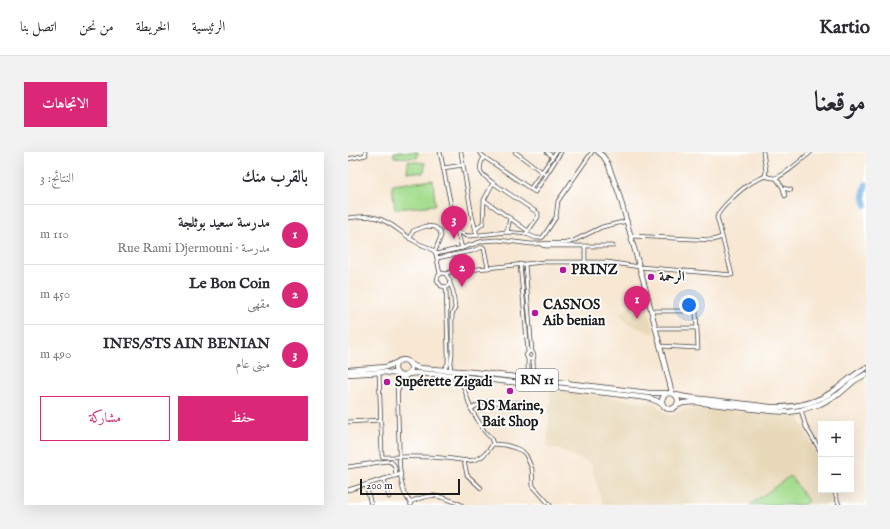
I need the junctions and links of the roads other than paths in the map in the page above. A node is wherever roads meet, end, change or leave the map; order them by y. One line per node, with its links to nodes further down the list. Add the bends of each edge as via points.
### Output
1 (365, 152): 15 (street, via 366,155)
2 (440, 152): 17 (street)
3 (461, 152): 16 (street)
4 (479, 152): 13 (street)
5 (515, 152): 18 (street)
6 (547, 152): 14 (street)
7 (556, 152): 14 (street)
8 (561, 152): 14 (street)
9 (592, 152): 34 (street, via 558,201 556,217 543,237 536,238)
10 (764, 152): 20 (street)
11 (812, 152): 21 (street)
12 (601, 153): 30 (main road, via 608,164)
13 (484, 156): 22 (street, via 480,171); 24 (street)
14 (555, 158): 18 (street); 19 (street)
15 (348, 159)
16 (463, 165): 17 (street); 31 (street)
17 (443, 168): 32 (street)
18 (542, 172): 19 (street); 24 (street)
19 (546, 175): 24 (street, via 535,192)
20 (765, 176): 21 (street); 37 (street, via 743,188 718,214)
21 (776, 178): 23 (street)
22 (493, 183): 27 (street); 34 (street, via 538,213 538,217)
23 (783, 188): 25 (street); 26 (street)
24 (530, 189)
25 (791, 190)
26 (785, 196)
27 (484, 200): 29 (street); 31 (street, via 483,223)
28 (348, 218): 38 (street, via 379,218)
29 (510, 218): 33 (street); 34 (street)
30 (626, 221): 36 (main road); 39 (street, via 602,227 571,242)
31 (476, 230): 35 (street)
32 (457, 231): 35 (street, via 465,236); 42 (street)
33 (507, 232): 34 (street); 35 (street)
34 (527, 232)
35 (477, 235)
36 (631, 236): 37 (street, via 713,240); 48 (main road)
37 (722, 237): 48 (street, via 732,275)
38 (410, 239): 43 (street); 43 (street, via 413,231 426,226 435,227 441,236)
39 (540, 244): 40 (street); 42 (street, via 498,240)
40 (585, 246): 41 (street); 45 (street)
41 (613, 246)
42 (462, 248): 43 (street)
43 (436, 252): 44 (street)
44 (437, 258): 49 (street, via 483,247); 50 (street)
45 (585, 262): 47 (street); 48 (street)
46 (520, 264): 47 (street); 49 (street); 55 (street)
47 (525, 264): 54 (street)
48 (640, 267): 56 (main road)
49 (488, 268): 51 (street)
50 (440, 274): 51 (street); 53 (street, via 437,281)
51 (446, 274): 52 (street)
52 (450, 283): 53 (street); 69 (street, via 455,308 452,316)
53 (446, 287): 68 (street, via 448,363)
54 (527, 290): 55 (street); 61 (street)
55 (523, 299): 60 (street)
56 (652, 311): 57 (main road); 58 (street, via 696,311)
57 (656, 328): 58 (street); 59 (main road)
58 (697, 328): 59 (street, via 698,348)
59 (660, 346): 79 (main road)
60 (528, 352): 61 (street); 62 (street)
61 (532, 352): 63 (street)
62 (528, 358): 63 (street); 76 (street)
63 (533, 359): 77 (street)
64 (398, 362): 65 (main road, via 404,360); 67 (main road, via 386,367); 72 (main road, via 395,368)
65 (409, 363): 68 (main road, RN 11, via 418,368); 73 (main road, via 411,369)
66 (866, 368): 79 (main road, via 818,400 795,406 770,406)
67 (348, 370)
68 (444, 370): 69 (main road, RN 11)
69 (450, 370): 76 (main road, RN 11)
70 (379, 372): 71 (main road); 72 (main road); 86 (street)
71 (348, 374)
72 (397, 374): 73 (main road); 80 (street)
73 (408, 374): 75 (main road, RN 11); 80 (street)
74 (866, 374): 85 (main road, via 839,394)
75 (460, 376): 82 (main road, RN 11, via 648,398); 84 (street)
76 (528, 379): 77 (main road, RN 11)
77 (534, 380): 78 (main road, RN 11)
78 (666, 393): 79 (main road); 82 (main road, via 662,398)
79 (674, 394): 83 (main road, via 678,399)
80 (397, 395): 90 (street)
81 (524, 403): 84 (street, via 486,402)
82 (662, 404): 83 (main road, via 669,409)
83 (676, 406): 85 (main road, via 694,402 772,411)
84 (471, 409): 88 (street)
85 (801, 410): 89 (street, via 806,427)
86 (381, 420): 87 (street); 90 (street, via 382,456)
87 (348, 422)
88 (493, 444): 91 (street, via 482,457); 104 (street, via 515,448 526,455 532,469 533,486)
89 (818, 447)
90 (399, 457): 91 (street); 93 (street)
91 (464, 461): 97 (street, via 467,475)
92 (348, 467): 94 (street, via 387,461 395,466)
93 (401, 474): 94 (street); 101 (street, via 403,489)
94 (396, 476): 95 (street)
95 (384, 479): 96 (street); 100 (street)
96 (366, 485): 98 (street); 102 (street)
97 (480, 488)
98 (348, 490)
99 (835, 493): 105 (street)
100 (389, 497)
101 (410, 504): 103 (street, via 431,495 443,496)
102 (371, 505)
103 (462, 505)
104 (550, 505)
105 (839, 505)

